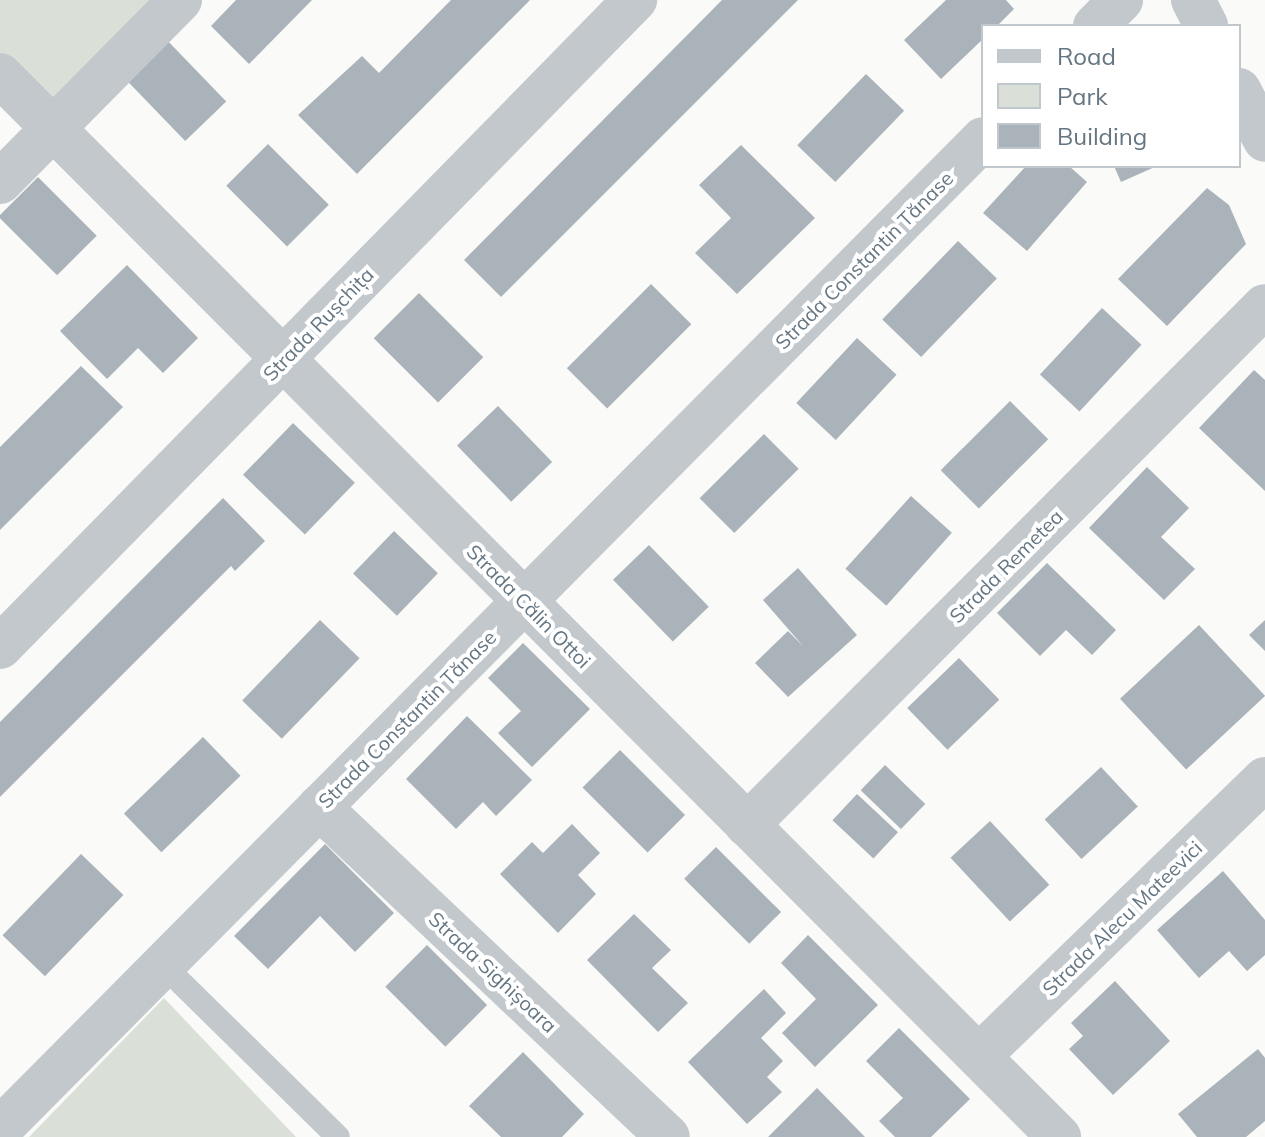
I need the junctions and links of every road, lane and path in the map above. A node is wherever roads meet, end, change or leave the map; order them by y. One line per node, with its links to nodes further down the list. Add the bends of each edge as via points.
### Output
1 (180, 0): 9 (street)
2 (635, 0): 14 (street, Strada Rușchița)
3 (1121, 0): 5 (street)
4 (1193, 0): 6 (street)
5 (1097, 24)
6 (1205, 24)
7 (0, 75): 9 (street, Strada Călin Ottoi)
8 (1241, 94): 10 (street)
9 (53, 128): 12 (street); 14 (street, Strada Călin Ottoi)
10 (1265, 140)
11 (981, 141): 15 (street, Strada Constantin Tănase)
12 (0, 182)
13 (1265, 306): 19 (street, Strada Remetea)
14 (283, 359): 15 (street, Strada Călin Ottoi); 16 (street, Strada Rușchița)
15 (524, 601): 18 (street, Strada Constantin Tănase); 19 (street, Strada Călin Ottoi)
16 (0, 647)
17 (1265, 779): 21 (street, Strada Alecu Mateevici)
18 (319, 807): 20 (street, Strada Constantin Tănase); 24 (street, Strada Sighișoara)
19 (747, 825): 21 (street, Strada Călin Ottoi)
20 (163, 965): 22 (street, Strada Constantin Tănase); 23 (lane)
21 (979, 1056): 25 (street, Strada Călin Ottoi)
22 (0, 1129)
23 (338, 1137)
24 (668, 1137)
25 (1059, 1137)

